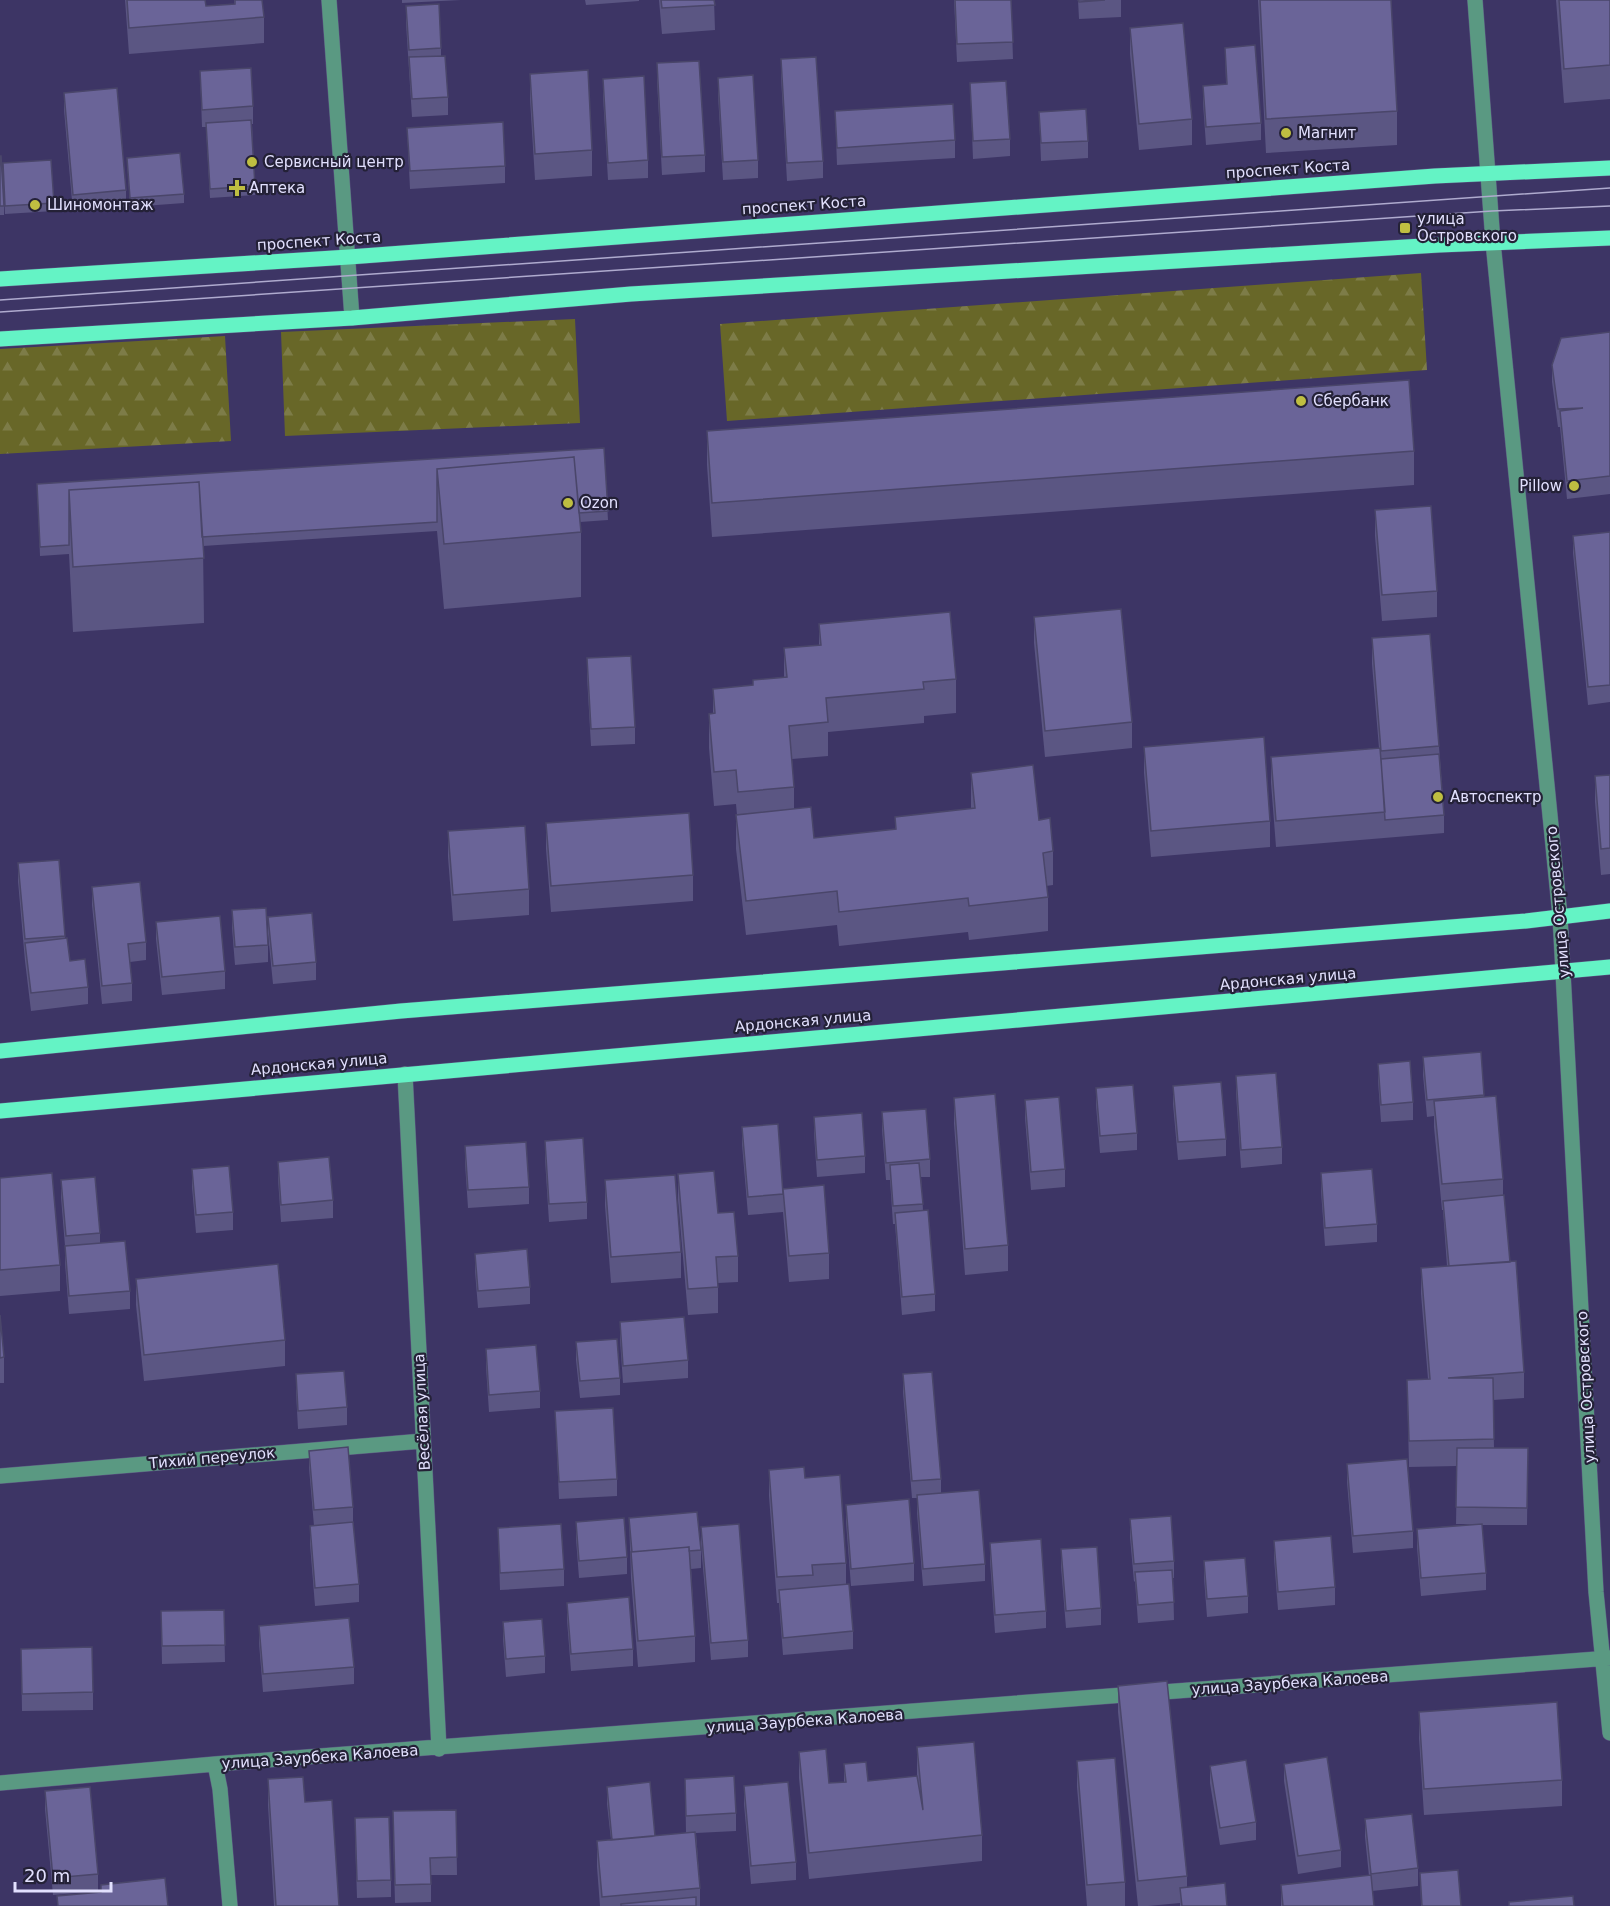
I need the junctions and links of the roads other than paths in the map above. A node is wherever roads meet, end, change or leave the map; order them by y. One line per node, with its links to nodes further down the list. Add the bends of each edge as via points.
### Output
1 (329, 0): 7 (street)
2 (1475, 0): 4 (street, улица Островского)
3 (1610, 168): 4 (main road, проспект Коста)
4 (1490, 173): 6 (street, улица Островского); 7 (main road, проспект Коста)
5 (1610, 238): 6 (main road)
6 (1494, 242): 9 (main road, via 631,294); 12 (street, улица Островского)
7 (349, 257): 8 (main road, проспект Коста); 9 (street)
8 (0, 279)
9 (352, 318): 10 (main road)
10 (0, 339)
11 (1610, 911): 12 (main road)
12 (1560, 916): 14 (street, улица Островского); 15 (main road, via 401,1011)
13 (1610, 967): 14 (main road, Ардонская улица)
14 (1564, 971): 16 (main road, Ардонская улица); 20 (street, улица Островского, via 1596,1592)
15 (0, 1051)
16 (405, 1074): 17 (main road, Ардонская улица); 18 (street, Весёлая улица)
17 (0, 1111)
18 (423, 1441): 19 (street, Тихий переулок); 22 (street, Весёлая улица)
19 (0, 1476)
20 (1606, 1658): 21 (street, улица Островского); 22 (street, улица Заурбека Калоева)
21 (1610, 1733)
22 (439, 1749): 23 (street, улица Заурбека Калоева)
23 (215, 1764): 24 (street, улица Заурбека Калоева); 25 (street)
24 (0, 1783)
25 (230, 1906)

